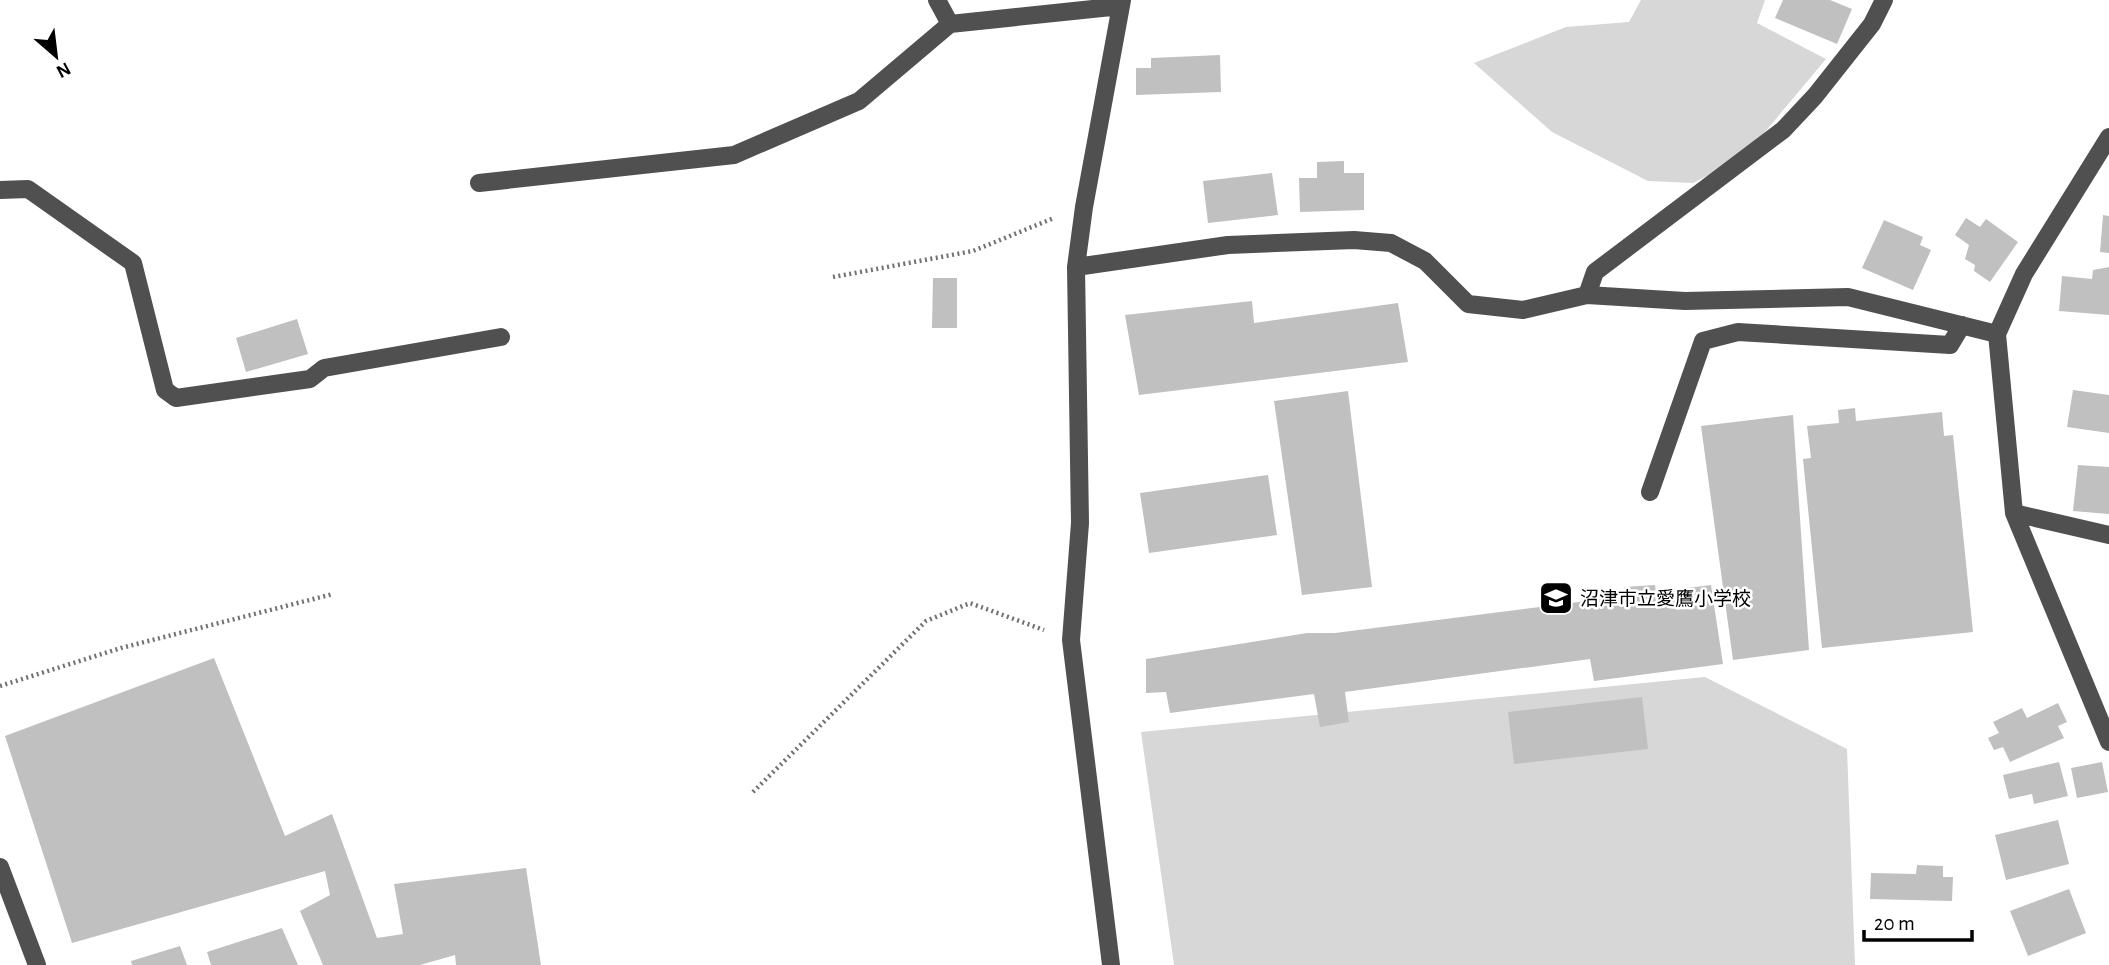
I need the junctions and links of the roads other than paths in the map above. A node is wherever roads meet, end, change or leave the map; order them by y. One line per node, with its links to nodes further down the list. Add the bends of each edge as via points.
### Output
1 (937, 0): 4 (street)
2 (1884, 0): 9 (street, via 1872,24 1783,130 1595,272)
3 (1122, 3): 4 (street); 8 (street)
4 (950, 24): 6 (street, via 859,101 734,155)
5 (2109, 137): 11 (street, via 2024,274)
6 (479, 183)
7 (0, 190): 12 (street, via 28,189 133,263 165,390 176,398 310,379 324,368)
8 (1076, 267): 9 (street, via 1228,245 1354,240 1391,243 1425,261 1468,304 1523,310); 19 (street, via 1080,523 1071,640)
9 (1587, 295): 10 (street, via 1685,301 1848,297)
10 (1962, 325): 11 (street); 13 (street, via 1950,345 1738,332 1703,341)
11 (1997, 334): 14 (street)
12 (501, 338)
13 (1650, 492)
14 (2014, 513): 15 (street); 16 (street)
15 (2109, 535)
16 (2109, 742)
17 (0, 867): 18 (street)
18 (37, 965)
19 (1111, 965)

